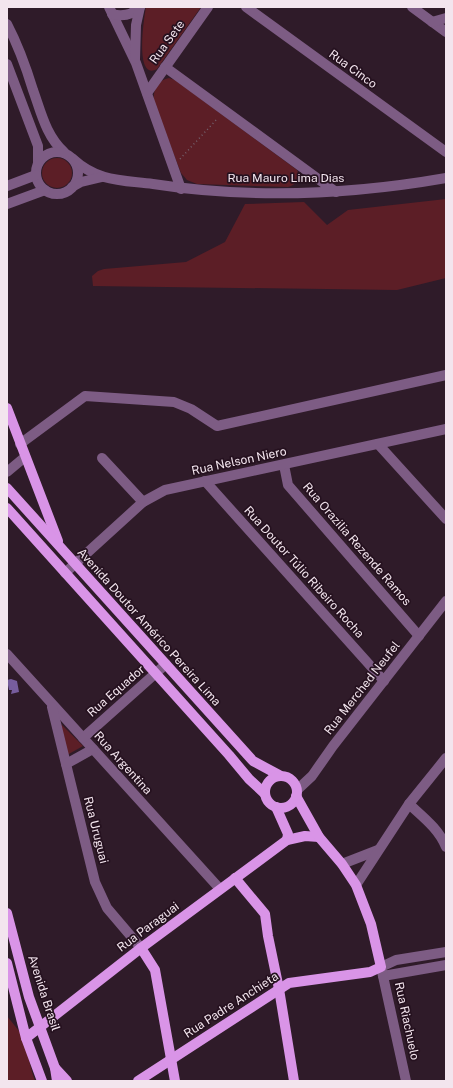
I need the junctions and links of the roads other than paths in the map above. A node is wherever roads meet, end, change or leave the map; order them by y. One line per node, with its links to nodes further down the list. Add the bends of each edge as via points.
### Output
1 (140, 7): 5 (street, via 134,12 120,15); 10 (street, via 136,32)
2 (208, 7): 12 (street, Rua Sete)
3 (246, 7): 15 (street, Rua Cinco)
4 (412, 7): 7 (street)
5 (111, 10): 10 (street)
6 (446, 18): 7 (street)
7 (432, 22): 9 (street)
8 (7, 24): 14 (street, via 18,46 49,133)
9 (446, 32)
10 (136, 63): 13 (street)
11 (7, 64): 17 (street, via 38,146)
12 (165, 67): 13 (street, Rua Sete); 25 (street)
13 (147, 93): 23 (street)
14 (64, 152): 16 (street); 17 (street, via 46,154)
15 (446, 152)
16 (73, 159): 19 (street, via 82,167); 22 (street, via 78,170 76,182)
17 (38, 163): 18 (street)
18 (36, 175): 21 (street); 24 (street, via 37,181)
19 (102, 177): 22 (street, via 86,180); 23 (street, Rua Mauro Lima Dias)
20 (446, 178): 25 (street, Rua Mauro Lima Dias, via 409,185)
21 (7, 186)
22 (72, 187): 24 (street, via 56,194)
23 (181, 189): 25 (street, Rua Mauro Lima Dias, via 256,194)
24 (45, 190): 26 (street)
25 (336, 192)
26 (7, 204)
27 (446, 375): 30 (street, via 217,426 191,409 174,402 85,396)
28 (7, 408): 30 (main road)
29 (446, 429): 31 (street, Rua Nelson Niero)
30 (20, 444): 32 (main road)
31 (378, 444): 34 (street, Rua Nelson Niero); 40 (street)
32 (25, 457): 35 (street); 41 (main road)
33 (102, 458): 38 (street)
34 (284, 465): 36 (street, Rua Nelson Niero); 45 (street, Rua Orazilia Rezende Ramos, via 288,485)
35 (7, 472)
36 (205, 481): 38 (street, Rua Nelson Niero, via 165,490); 49 (street, Rua Doutor Túlio Ribeiro Rocha)
37 (7, 488): 41 (main road, Avenida Doutor Américo Pereira Lima)
38 (143, 502): 42 (street, Rua Nelson Niero)
39 (9, 513): 43 (main road)
40 (446, 519)
41 (61, 548): 42 (main road, Avenida Doutor Américo Pereira Lima)
42 (75, 564): 43 (street, Rua Nelson Niero); 47 (main road, Avenida Doutor Américo Pereira Lima)
43 (65, 573): 48 (main road)
44 (446, 602): 45 (street, Rua Merched Neufel)
45 (419, 636): 49 (street, Rua Merched Neufel)
46 (7, 654): 50 (street, Rua Argentina)
47 (166, 664): 48 (street, Rua Equador); 55 (main road, Avenida Doutor Américo Pereira Lima, via 253,761)
48 (156, 673): 51 (street, Rua Equador); 57 (main road)
49 (384, 681): 56 (street, Rua Merched Neufel)
50 (52, 705): 51 (street, Rua Argentina); 54 (street, Rua Uruguai)
51 (83, 738): 52 (street, Rua Argentina)
52 (93, 749): 54 (street); 67 (street, Rua Argentina)
53 (446, 758): 58 (street)
54 (66, 764): 69 (street, Rua Uruguai, via 95,882 107,908)
55 (279, 775): 56 (main road, via 290,778); 57 (main road, via 268,782)
56 (297, 793): 59 (main road, via 288,806); 60 (main road)
57 (264, 794): 59 (main road, via 266,800)
58 (409, 804): 62 (street, via 442,837); 63 (street)
59 (276, 807): 61 (main road, via 288,834)
60 (319, 837): 61 (main road, Rua Paraguai, via 305,836); 64 (main road)
61 (287, 840): 65 (main road, Rua Paraguai)
62 (446, 847)
63 (378, 850): 64 (street); 66 (street)
64 (342, 864): 66 (main road)
65 (235, 878): 67 (main road, Rua Paraguai); 74 (main road, via 265,914)
66 (356, 885): 73 (main road, via 371,924)
67 (220, 889): 69 (main road, Rua Paraguai)
68 (7, 913): 75 (main road, Avenida Brasil, via 29,997)
69 (141, 948): 75 (main road, Rua Paraguai); 77 (main road, via 156,970)
70 (446, 952): 73 (street, via 396,960)
71 (7, 963): 76 (main road)
72 (446, 965): 73 (street)
73 (382, 972): 74 (main road, Rua Padre Anchieta, via 289,983); 85 (street, Rua Riachuelo)
74 (279, 989): 77 (main road, Rua Padre Anchieta); 84 (main road)
75 (40, 1028): 76 (main road, Rua Paraguai); 78 (main road, Avenida Brasil)
76 (26, 1038): 79 (main road)
77 (171, 1059): 82 (main road, Rua Padre Anchieta); 83 (main road)
78 (55, 1068): 80 (main road, Avenida Brasil); 81 (main road)
79 (42, 1081)
80 (57, 1081)
81 (67, 1081)
82 (138, 1081)
83 (175, 1081)
84 (294, 1081)
85 (406, 1081)

